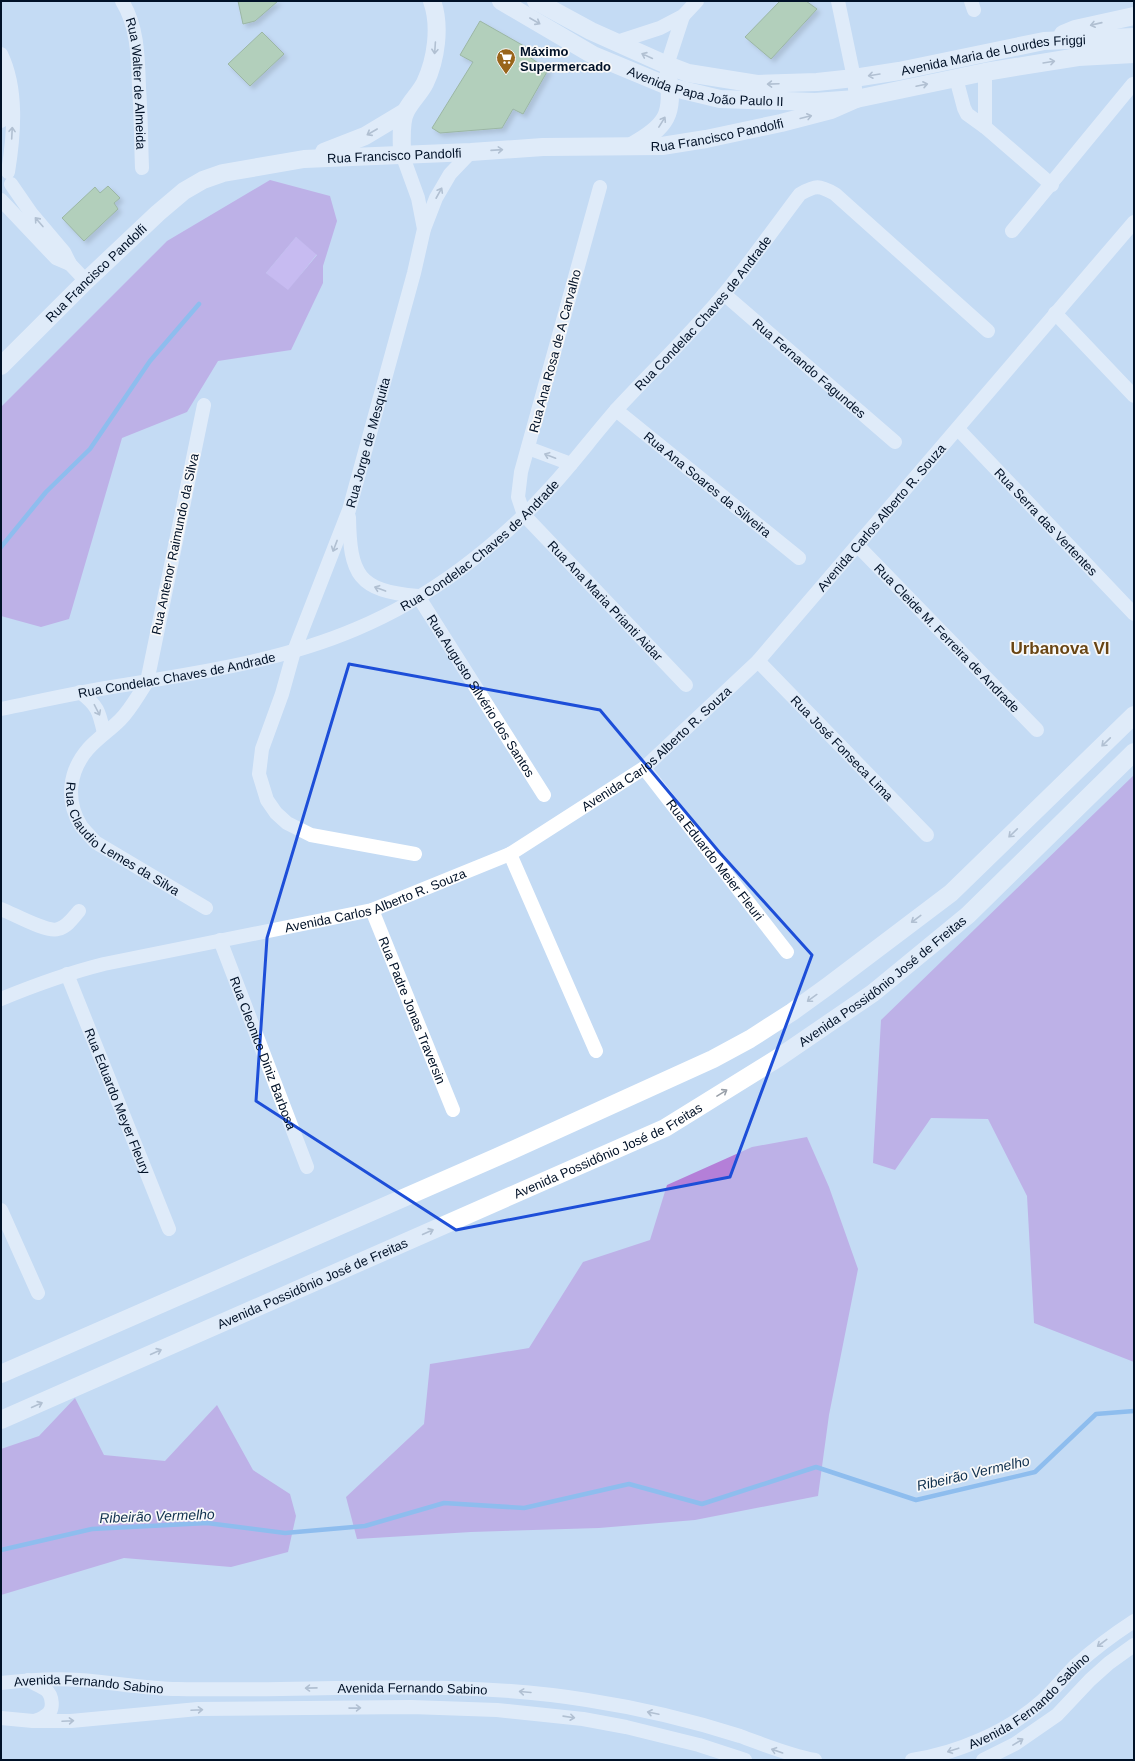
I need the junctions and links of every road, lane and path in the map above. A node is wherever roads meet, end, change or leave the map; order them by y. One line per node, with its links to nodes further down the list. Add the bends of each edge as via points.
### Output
1 (122, 1): 29 (street, Rua Walter de Almeida, via 134,29)
2 (501, 1): 20 (street, Avenida Papa João Paulo II, one-way to 20, via 593,55)
3 (536, 1): 11 (street, Avenida Papa João Paulo II)
4 (697, 1): 7 (street)
5 (838, 1): 17 (street)
6 (436, 4): 22 (street, one-way to 22, via 434,58 425,83)
7 (684, 16): 11 (street, via 660,28); 14 (street)
8 (1134, 16): 10 (street, one-way to 10, via 1075,29)
9 (1134, 37): 10 (street, Avenida Maria de Lourdes Friggi)
10 (1044, 41): 17 (street, Avenida Maria de Lourdes Friggi, one-way to 17)
11 (617, 42): 14 (street, Avenida Papa João Paulo II, one-way to 11)
12 (1, 54): 16 (street)
13 (1134, 54): 15 (street, Avenida Maria de Lourdes Friggi, one-way to 13, via 1078,57)
14 (667, 65): 17 (street, Avenida Papa João Paulo II, one-way to 14, via 757,84 688,73); 20 (street)
15 (985, 72): 18 (street, Avenida Maria de Lourdes Friggi); 24 (street)
16 (8, 76): 23 (street, via 3,91); 30 (street, one-way to 16, via 11,155 13,106)
17 (854, 78): 21 (street)
18 (956, 78): 21 (street, Avenida Maria de Lourdes Friggi, one-way to 18); 24 (street, via 967,114)
19 (1134, 84): 31 (street)
20 (670, 87): 21 (street, Avenida Papa João Paulo II, via 720,99 815,102); 25 (street, one-way to 20, via 651,135 662,124 670,106)
21 (856, 99): 25 (street, Rua Francisco Pandolfi, one-way to 21, via 662,146 706,139 824,112)
22 (405, 112): 27 (street); 28 (street, one-way to 28, via 365,136)
23 (1, 121)
24 (985, 127): 31 (street)
25 (632, 145): 26 (street, Rua Francisco Pandolfi, one-way to 25)
26 (471, 152): 27 (street, Rua Francisco Pandolfi); 36 (street, Rua Jorge de Mesquita, one-way to 26, via 436,198 450,174)
27 (402, 154): 28 (street, Rua Francisco Pandolfi); 36 (street, Rua Jorge de Mesquita, via 418,198)
28 (304, 159): 39 (street, Rua Francisco Pandolfi, via 223,173 203,180 158,213)
29 (142, 168)
30 (7, 175): 33 (street, via 7,191); 38 (street, one-way to 30, via 64,252 31,213)
31 (1052, 185): 37 (street)
32 (600, 187): 49 (street, Rua Ana Rosa de A Carvalho)
33 (1, 194)
34 (1, 200): 38 (street, via 56,258)
35 (1134, 222): 41 (street, Avenida Carlos Alberto R. Souza)
36 (424, 229): 51 (street, Rua Jorge de Mesquita)
37 (1012, 231)
38 (70, 264): 39 (street)
39 (86, 280): 43 (street, Rua Francisco Pandolfi)
40 (724, 294): 42 (street, Rua Condelac Chaves de Andrade, via 800,194 814,187 823,187 835,194); 46 (street, Rua Condelac Chaves de Andrade); 48 (street, Rua Fernando Fagundes)
41 (1055, 314): 44 (street); 47 (street, Avenida Carlos Alberto R. Souza)
42 (988, 331)
43 (1, 366)
44 (1134, 396)
45 (204, 405): 59 (street, Rua Antenor Raimundo da Silva)
46 (616, 410): 50 (street, Rua Condelac Chaves de Andrade); 54 (street, Rua Ana Soares da Silveira)
47 (958, 429): 53 (street, Avenida Carlos Alberto R. Souza); 56 (street, Rua Serra das Vertentes)
48 (894, 442)
49 (528, 448): 50 (street, one-way to 49); 52 (street, Rua Ana Rosa de A Carvalho, via 521,472 518,497)
50 (571, 464): 52 (street, Rua Condelac Chaves de Andrade)
51 (349, 510): 55 (street, one-way to 51, via 376,588 365,581 356,570 350,542); 57 (street, Rua Jorge de Mesquita, one-way to 57)
52 (524, 515): 55 (street, Rua Condelac Chaves de Andrade, via 469,562); 60 (street, Rua Ana Maria Prianti Aidar)
53 (858, 546): 58 (street, Avenida Carlos Alberto R. Souza); 64 (street, Rua Cleide M. Ferreira de Andrade)
54 (799, 558)
55 (418, 596): 57 (street, Rua Condelac Chaves de Andrade, via 356,629); 68 (street, Rua Augusto Silvério dos Santos)
56 (1134, 614)
57 (294, 651): 59 (street, Rua Condelac Chaves de Andrade); 70 (street, Rua Jorge de Mesquita, via 262,749 259,774 267,800 287,823 311,835)
58 (758, 661): 67 (street, Avenida Carlos Alberto R. Souza); 69 (street, Rua José Fonseca Lima)
59 (147, 682): 61 (street, Rua Condelac Chaves de Andrade); 65 (street, Rua Claudio Lemes da Silva, via 120,721)
60 (686, 685)
61 (80, 692): 62 (street, Rua Condelac Chaves de Andrade); 65 (street, one-way to 65, via 93,702 99,712)
62 (1, 709)
63 (1134, 715): 86 (street, one-way to 86, via 951,893 828,986 750,1039 707,1062 497,1157)
64 (1037, 730)
65 (104, 733): 72 (street, Rua Claudio Lemes da Silva, via 88,749 73,773 73,808 81,826 95,842)
66 (1134, 752): 87 (street, Avenida Possidônio José de Freitas, one-way to 66, via 665,1128 778,1058 872,993 968,916)
67 (644, 768): 71 (street, Avenida Carlos Alberto R. Souza); 77 (street, Rua Eduardo Meier Fleuri)
68 (544, 795)
69 (927, 835)
70 (415, 854)
71 (510, 854): 74 (street, Avenida Carlos Alberto R. Souza); 80 (street)
72 (206, 908)
73 (1, 909): 75 (street, via 46,929 57,930)
74 (372, 910): 76 (street, Avenida Carlos Alberto R. Souza); 81 (street, Rua Padre Jonas Traversin)
75 (79, 911)
76 (220, 940): 78 (street, Avenida Carlos Alberto R. Souza); 82 (street, Rua Cleonice Diniz Barbosa)
77 (787, 952)
78 (67, 974): 79 (street, Avenida Carlos Alberto R. Souza, via 28,987); 84 (street, Rua Eduardo Meyer Fleury)
79 (1, 1000)
80 (596, 1051)
81 (453, 1110)
82 (307, 1167)
83 (1, 1210): 85 (street)
84 (169, 1229)
85 (38, 1293)
86 (1, 1374)
87 (1, 1420)
88 (1134, 1621): 96 (street, Avenida Fernando Sabino, one-way to 96, via 1076,1665 1043,1700 1005,1727 941,1754)
89 (1134, 1645): 97 (street, Avenida Fernando Sabino, one-way to 89, via 1015,1744 1057,1715 1090,1680)
90 (28, 1680): 91 (street, Avenida Fernando Sabino); 93 (street, via 49,1693 52,1703 46,1716); 95 (street, Avenida Fernando Sabino, one-way to 90, via 784,1753 742,1737 667,1716 543,1694 418,1687 178,1689 80,1680)
91 (1, 1683)
92 (1, 1718): 93 (street, Avenida Fernando Sabino)
93 (33, 1721): 94 (street, Avenida Fernando Sabino, one-way to 94, via 85,1720 198,1709 490,1709 626,1727 692,1743)
94 (744, 1760)
95 (815, 1760)
96 (912, 1760)
97 (983, 1760)

